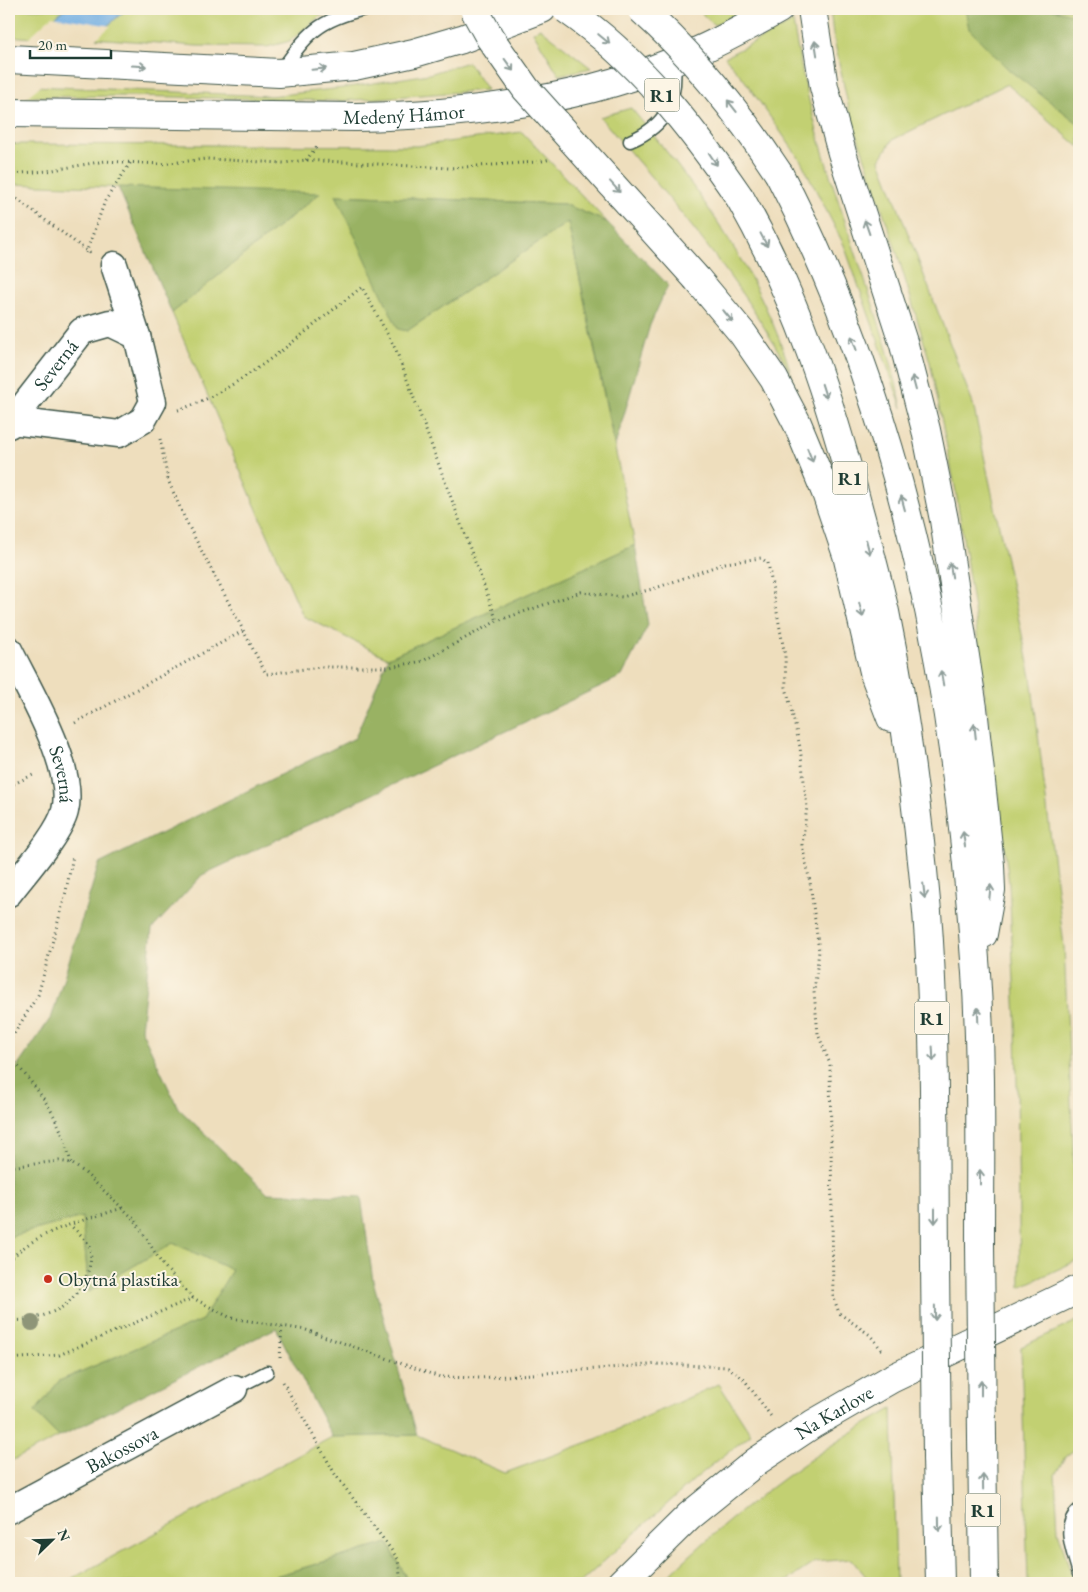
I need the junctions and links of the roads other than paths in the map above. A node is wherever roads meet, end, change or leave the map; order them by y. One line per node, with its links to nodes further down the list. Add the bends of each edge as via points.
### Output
1 (365, 9): 10 (lane, via 320,25 304,38)
2 (474, 9): 17 (main road, one-way to 17, bridge, via 526,89 697,278 743,334 774,379 797,423 826,493 847,555 876,676)
3 (542, 9): 10 (main road, one-way to 3, via 354,66 414,53)
4 (566, 9): 17 (main road, R1, one-way to 17, bridge, via 626,57 670,102 706,148 766,243 812,352 850,475 884,611)
5 (641, 9): 19 (main road, R1, one-way to 5, bridge, via 967,857 942,677 906,511 886,439 837,296 811,235 779,174 747,125 678,42)
6 (779, 9): 9 (main road, Medený Hámor, via 714,44)
7 (812, 9): 19 (main road, one-way to 7, via 991,890 990,865 973,708 944,520 926,430 904,345 824,87)
8 (9, 59): 10 (main road, one-way to 10)
9 (674, 61): 11 (main road, Medený Hámor, via 608,84 502,107 410,115); 12 (lane, via 674,96 662,120 644,135)
10 (280, 73)
11 (12, 112)
12 (630, 141)
13 (114, 265): 14 (street)
14 (137, 336): 15 (street, Severná, via 110,322 82,332); 15 (street, Severná, via 154,409 142,420 119,434)
15 (11, 423)
16 (9, 650): 18 (street, Severná, via 51,736 67,788 65,811 54,833)
17 (911, 773): 27 (main road, R1, one-way to 27, bridge, via 927,912 934,1068)
18 (9, 893)
19 (977, 975): 28 (main road, R1, one-way to 19, bridge)
20 (1079, 1289): 26 (main road, Na Karlove, via 891,1379 813,1424 757,1461 689,1516)
21 (271, 1370): 22 (lane)
22 (234, 1389): 23 (street, Bakossova)
23 (9, 1510)
24 (1079, 1510): 25 (lane, via 1073,1515 1068,1531)
25 (1079, 1574)
26 (621, 1583)
27 (940, 1583)
28 (984, 1583)

